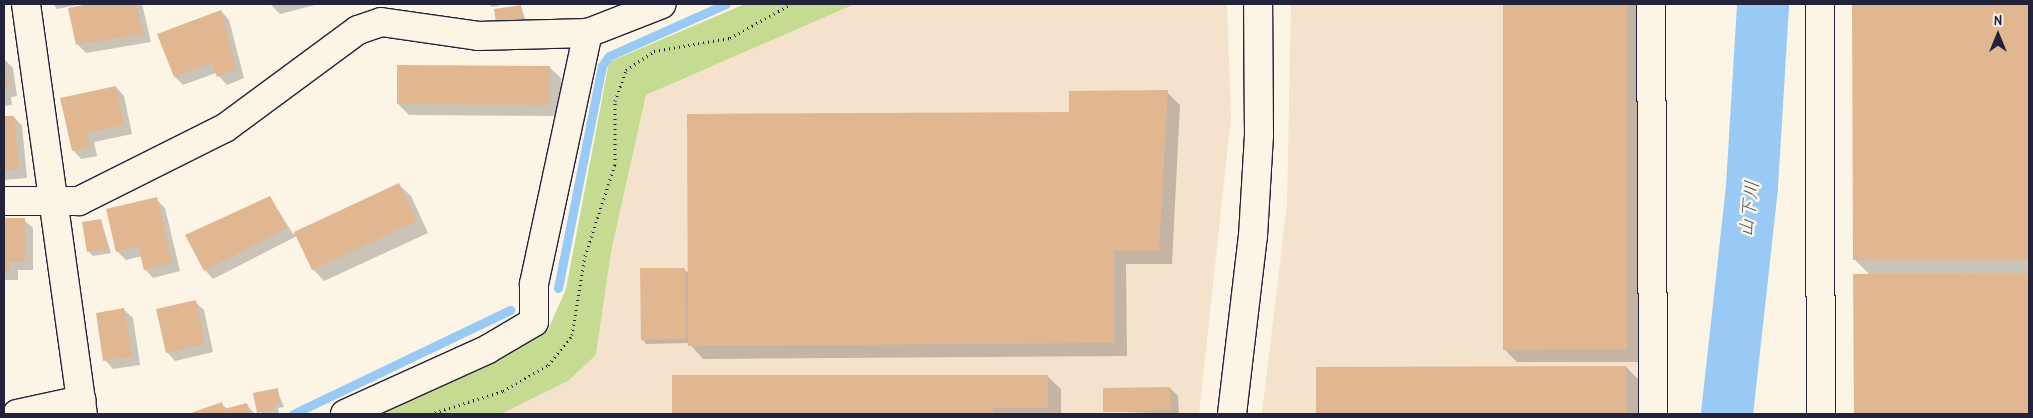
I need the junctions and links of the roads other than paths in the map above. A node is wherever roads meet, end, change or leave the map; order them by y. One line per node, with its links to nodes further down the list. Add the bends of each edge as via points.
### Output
1 (26, 4): 9 (street)
2 (662, 4): 6 (street)
3 (1258, 4): 13 (street, via 1259,136 1253,236)
4 (1651, 4): 14 (street)
5 (1820, 4): 15 (street)
6 (619, 12): 7 (street)
7 (588, 33): 9 (street, via 478,36 381,22 365,27 224,128 78,201); 12 (street, via 534,284 534,322 488,349)
8 (4, 201): 9 (street)
9 (54, 203): 10 (street)
10 (82, 407): 11 (street)
11 (17, 414)
12 (345, 414)
13 (1232, 414)
14 (1652, 414)
15 (1821, 414)

